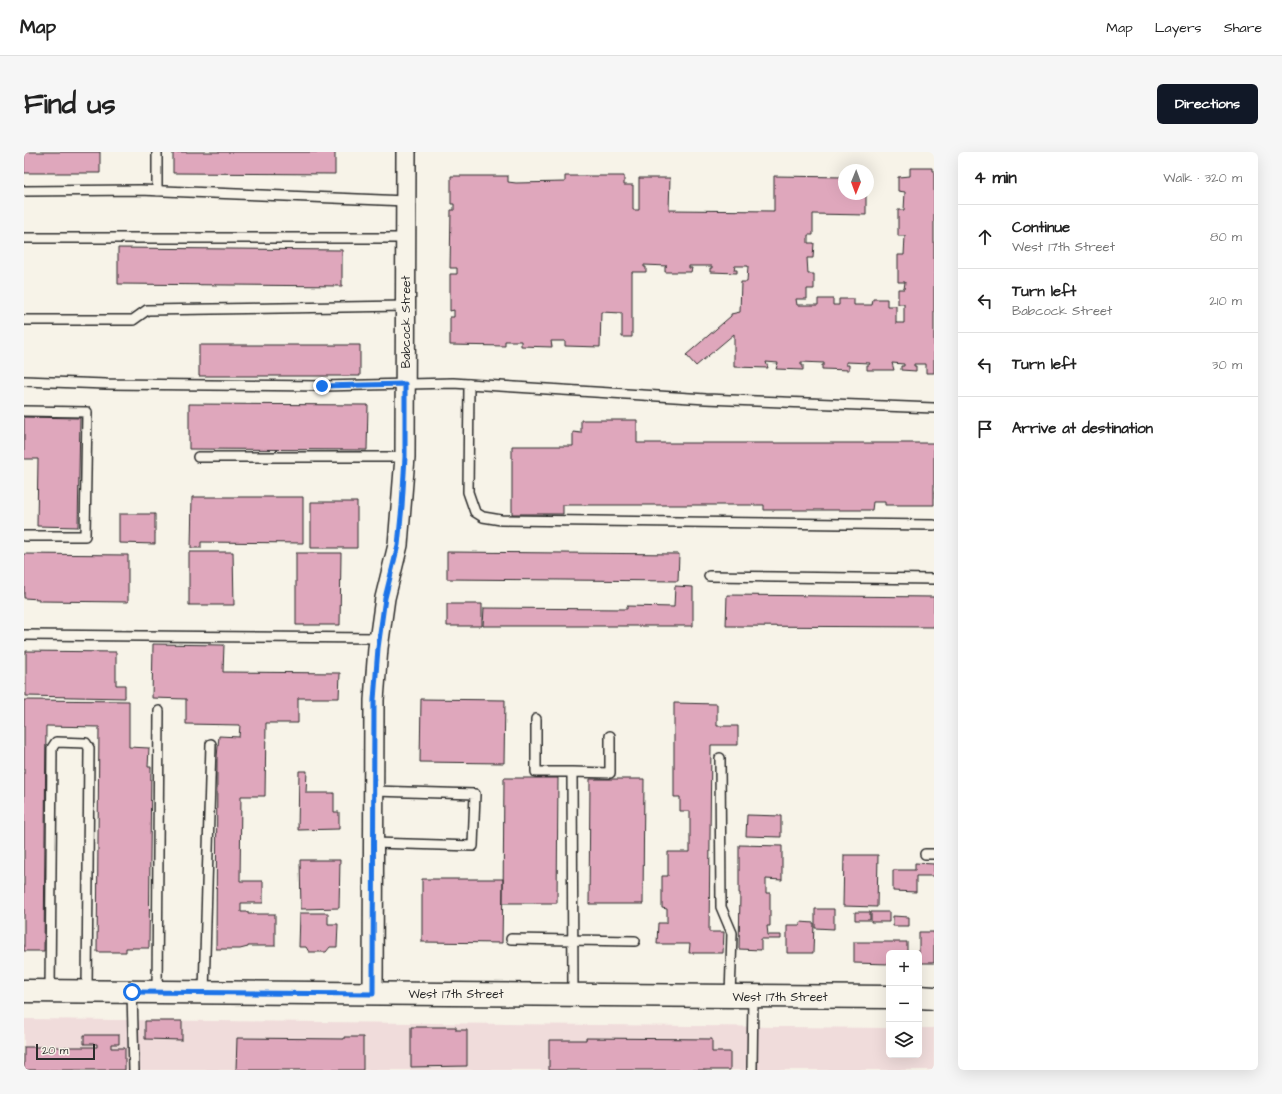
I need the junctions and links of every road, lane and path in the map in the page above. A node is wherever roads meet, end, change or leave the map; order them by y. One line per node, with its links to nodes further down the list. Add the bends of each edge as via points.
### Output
1 (157, 152): 4 (lane)
2 (406, 152): 5 (street, Babcock Street)
3 (24, 191): 4 (lane)
4 (158, 191): 5 (lane)
5 (406, 201): 7 (street, Babcock Street)
6 (24, 238): 7 (lane)
7 (406, 238): 8 (street, Babcock Street)
8 (405, 306): 9 (lane, via 148,310 133,320); 11 (street, Babcock Street)
9 (24, 320)
10 (24, 381): 11 (lane, via 322,386)
11 (405, 384): 12 (lane); 16 (street, Babcock Street)
12 (469, 384): 13 (lane, via 706,399); 17 (lane, via 468,492 475,512 483,517 501,520)
13 (934, 408)
14 (24, 412): 18 (lane, via 88,412 85,536)
15 (198, 456): 16 (lane)
16 (405, 457): 22 (street, Babcock Street, via 398,545 385,598)
17 (934, 525)
18 (24, 536)
19 (709, 576): 20 (lane)
20 (934, 579)
21 (24, 635): 22 (lane)
22 (379, 638): 29 (street, Babcock Street, via 374,700)
23 (159, 711): 38 (lane)
24 (536, 718): 28 (lane, via 536,772)
25 (610, 736): 28 (lane, via 610,773)
26 (211, 744): 39 (lane)
27 (720, 758): 42 (lane, via 721,907 732,933)
28 (572, 772): 32 (lane)
29 (374, 791): 30 (street, Babcock Street); 30 (lane, via 475,794 473,846)
30 (374, 843): 40 (street, Babcock Street)
31 (511, 939): 32 (lane)
32 (573, 940): 33 (lane); 41 (lane)
33 (635, 941)
34 (24, 991): 35 (street, West 17th Street)
35 (50, 991): 36 (street, West 17th Street); 36 (lane, via 52,748 56,742 86,743 89,748)
36 (87, 992): 37 (street, West 17th Street)
37 (132, 992): 38 (street, West 17th Street); 47 (lane)
38 (157, 992): 39 (street, West 17th Street)
39 (204, 992): 40 (street, West 17th Street)
40 (373, 994): 41 (street, West 17th Street)
41 (573, 995): 42 (street, West 17th Street)
42 (730, 996): 43 (street, West 17th Street)
43 (753, 996): 44 (street, West 17th Street); 48 (lane)
44 (886, 997)
45 (922, 997): 46 (street)
46 (934, 998)
47 (134, 1070)
48 (752, 1070)

